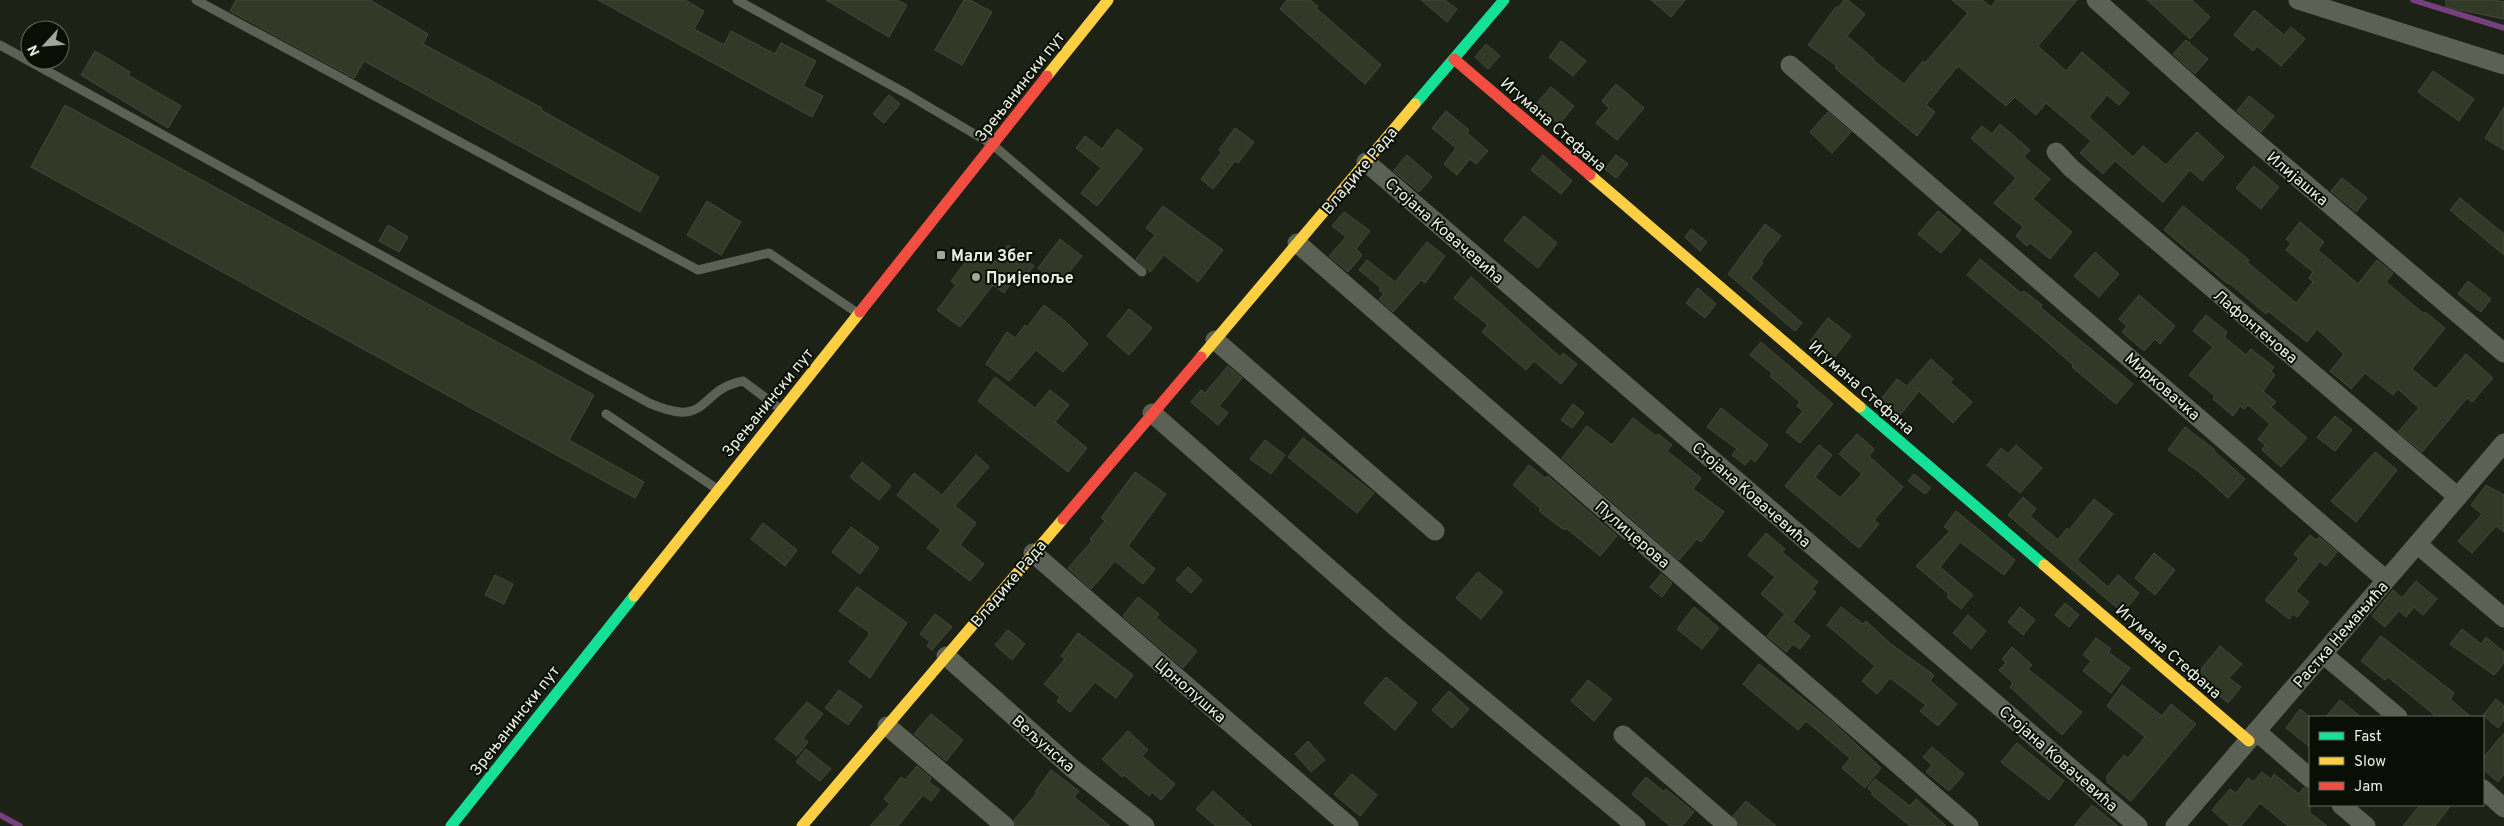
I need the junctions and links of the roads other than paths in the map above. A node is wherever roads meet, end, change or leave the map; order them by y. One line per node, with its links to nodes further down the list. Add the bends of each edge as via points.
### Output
1 (196, 0): 16 (lane, via 698,270 770,253)
2 (737, 0): 11 (lane)
3 (1108, 0): 11 (street, Зрењанински пут)
4 (1504, 0): 8 (street, Владике Рада)
5 (2096, 0): 18 (street, Илијашка, via 2222,113)
6 (2298, 0): 10 (street)
7 (0, 45): 19 (lane, via 649,403 667,411 688,414 727,384 743,381)
8 (1454, 59): 13 (street, Владике Рада); 35 (street, Игумана Стефана)
9 (1790, 65): 28 (street, Мирковачка)
10 (2504, 65)
11 (993, 145): 15 (lane); 16 (street, Зрењанински пут)
12 (2056, 152): 24 (street, Лафонтенова)
13 (1366, 162): 14 (street, Владике Рада); 49 (street, Стојана Ковачевића)
14 (1297, 243): 17 (street, Владике Рада); 48 (street, Пулицерова)
15 (1142, 272)
16 (858, 314): 19 (street, Зрењанински пут)
17 (1215, 340): 20 (street, Владике Рада); 25 (street)
18 (2504, 353)
19 (782, 410): 23 (street, Зрењанински пут)
20 (1152, 413): 27 (street, Владике Рада); 46 (street, via 1398,629)
21 (606, 414): 23 (lane)
22 (2502, 449): 24 (street, Растка Немањића)
23 (717, 489): 42 (street, Зрењанински пут)
24 (2458, 497): 26 (street, Растка Немањића)
25 (1435, 531)
26 (2417, 544): 28 (street, Растка Немањића); 29 (street)
27 (1034, 553): 31 (street, Владике Рада); 45 (street, Црнолушка)
28 (2386, 580): 30 (street, Растка Немањића)
29 (2504, 618)
30 (2323, 654): 32 (street); 35 (street, Растка Немањића)
31 (946, 656): 33 (street, Владике Рада); 44 (street, Вељунска, via 1072,768)
32 (2397, 716)
33 (887, 726): 40 (street, Владике Рада); 43 (street)
34 (1623, 735): 47 (street)
35 (2252, 736): 36 (street); 41 (street, Растка Немањића)
36 (2309, 777)
37 (2484, 791): 39 (street)
38 (2343, 806): 50 (street)
39 (2504, 808)
40 (809, 824)
41 (2182, 824)
42 (451, 826)
43 (1005, 826)
44 (1145, 826)
45 (1349, 826)
46 (1636, 826)
47 (1728, 826)
48 (1968, 826)
49 (2138, 826)
50 (2366, 826)

